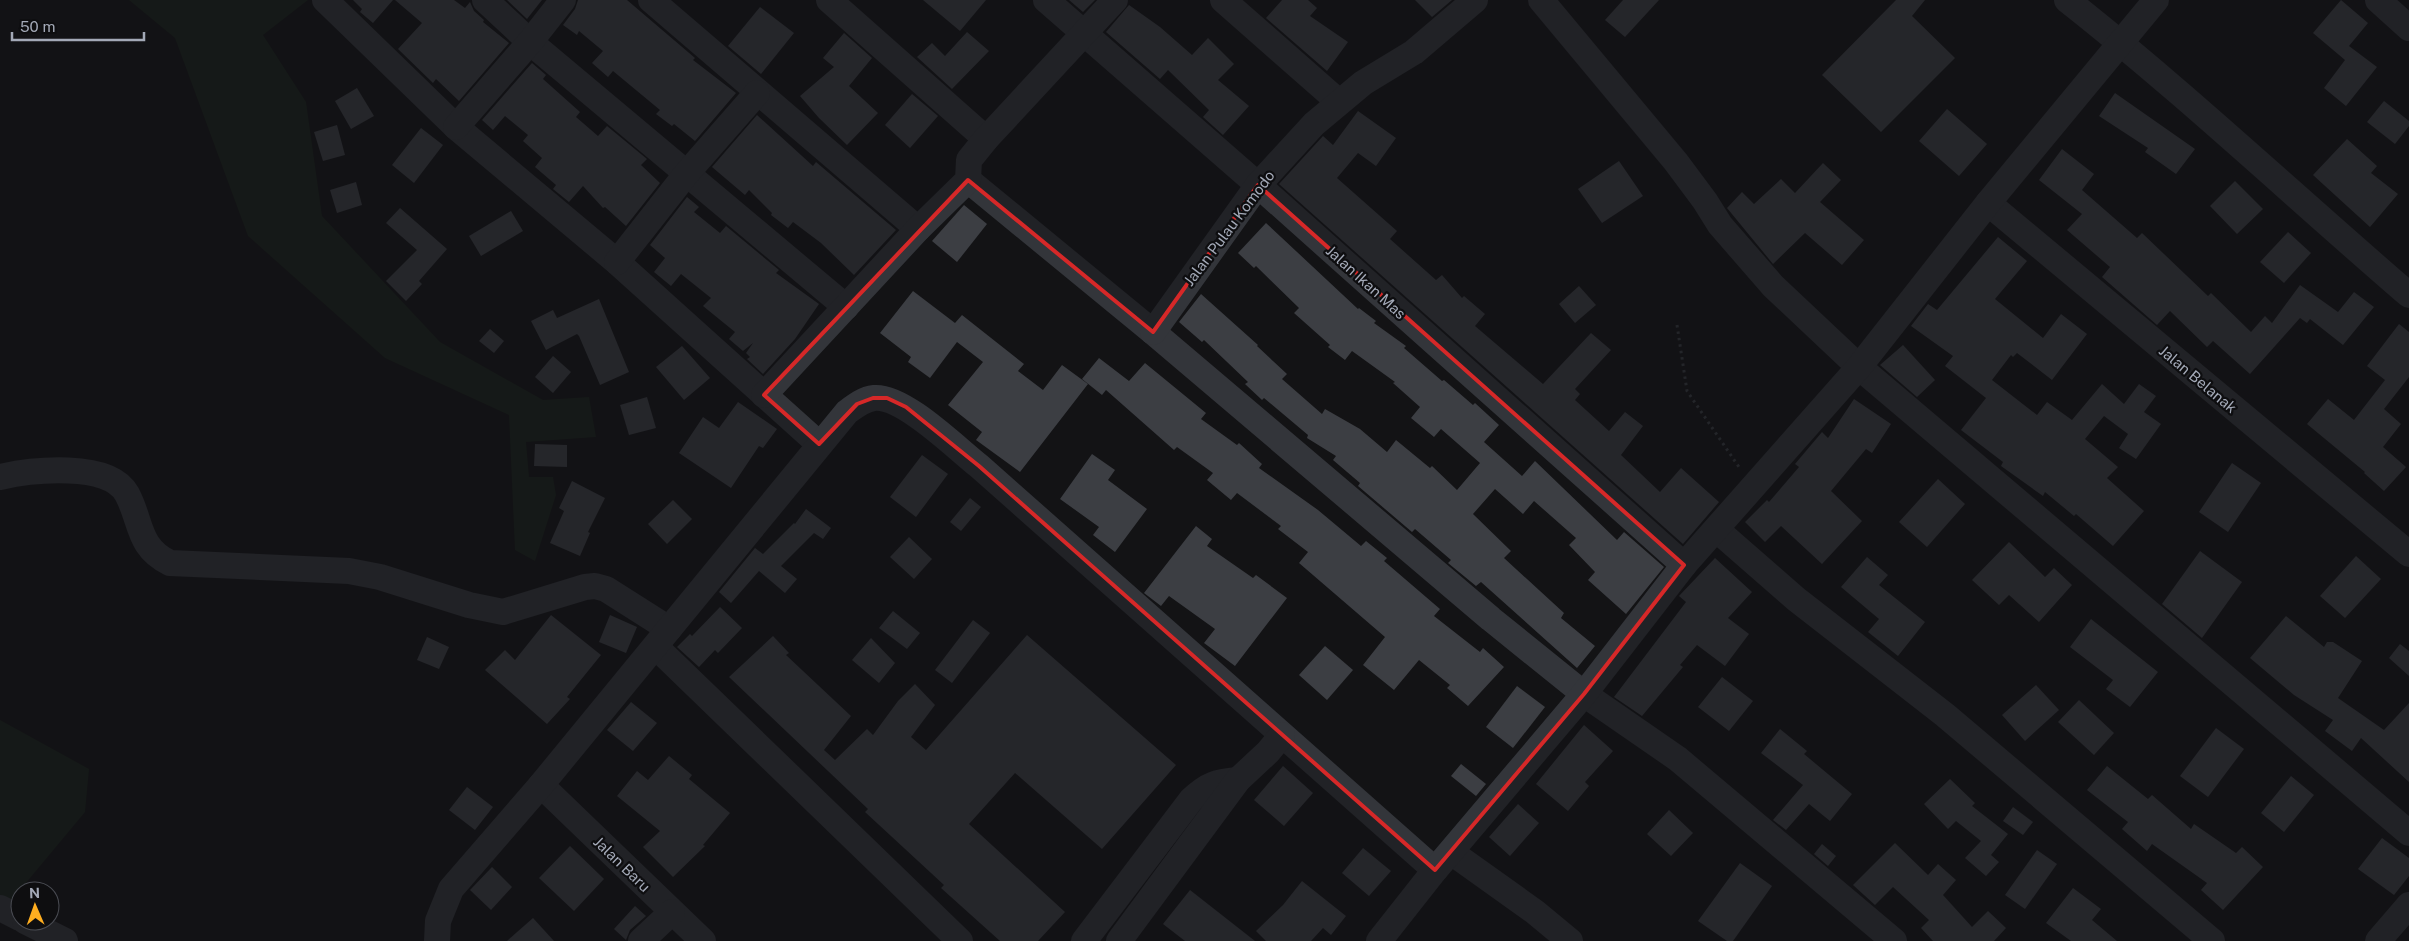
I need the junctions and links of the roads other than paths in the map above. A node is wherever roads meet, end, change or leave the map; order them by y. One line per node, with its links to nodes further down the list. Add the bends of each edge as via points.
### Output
1 (325, 0): 20 (street)
2 (485, 0): 16 (street)
3 (563, 0): 16 (street)
4 (651, 0): 18 (street)
5 (828, 0): 21 (street)
6 (1046, 0): 15 (street, Jalan Ikan Mas)
7 (1115, 0): 15 (street)
8 (1223, 0): 19 (street)
9 (1475, 0): 19 (street, Jalan Pulau Komodo, via 1414,52)
10 (1541, 0): 31 (street, via 1676,162 1720,225 1773,286)
11 (2066, 0): 17 (street)
12 (2156, 0): 17 (street)
13 (2378, 0): 14 (street)
14 (2409, 28)
15 (1085, 35): 21 (street); 24 (street, Jalan Ikan Mas)
16 (530, 42): 20 (street); 22 (street)
17 (2121, 42): 25 (street); 28 (street)
18 (757, 92): 22 (street); 26 (street)
19 (1339, 102): 24 (street, Jalan Pulau Komodo, via 1314,124)
20 (456, 127): 27 (street)
21 (986, 138): 23 (street, via 969,160)
22 (687, 173): 27 (street); 29 (street)
23 (968, 180): 26 (street); 30 (street)
24 (1258, 185): 30 (street, Jalan Pulau Komodo); 37 (street, Jalan Ikan Mas)
25 (1988, 203): 31 (street); 36 (street, Jalan Belanak)
26 (918, 229): 29 (street)
27 (617, 262): 32 (street)
28 (2409, 295)
29 (846, 307): 32 (street)
30 (1153, 332): 39 (street)
31 (1859, 367): 35 (street); 43 (street)
32 (764, 395): 33 (street)
33 (819, 444): 38 (street); 40 (street, via 857,404 873,398 887,398 906,407 979,466)
34 (0, 477): 38 (street, via 52,470 106,477 121,485 127,494 145,543 170,562 349,571 503,612 585,586 595,586 606,589)
35 (1717, 530): 37 (street); 58 (street, via 1796,599 1945,716)
36 (2409, 554)
37 (1684, 565): 39 (street)
38 (662, 638): 42 (street); 52 (street)
39 (1584, 694): 44 (street); 57 (street, via 1678,759)
40 (1282, 736): 41 (street); 44 (street)
41 (1238, 780): 53 (street, via 1216,782 1191,800); 54 (street)
42 (541, 785): 46 (street, Jalan Baru); 49 (street, via 451,889 438,921)
43 (2409, 833)
44 (1443, 861): 55 (street); 56 (street, via 1535,912)
45 (2409, 905): 59 (street)
46 (672, 912): 50 (street); 51 (street, Jalan Baru)
47 (45, 931): 48 (street)
48 (65, 941)
49 (436, 941)
50 (641, 941)
51 (704, 941)
52 (960, 941)
53 (1084, 941)
54 (1119, 941)
55 (1379, 941)
56 (1570, 941)
57 (1894, 941)
58 (2212, 941)
59 (2378, 941)

